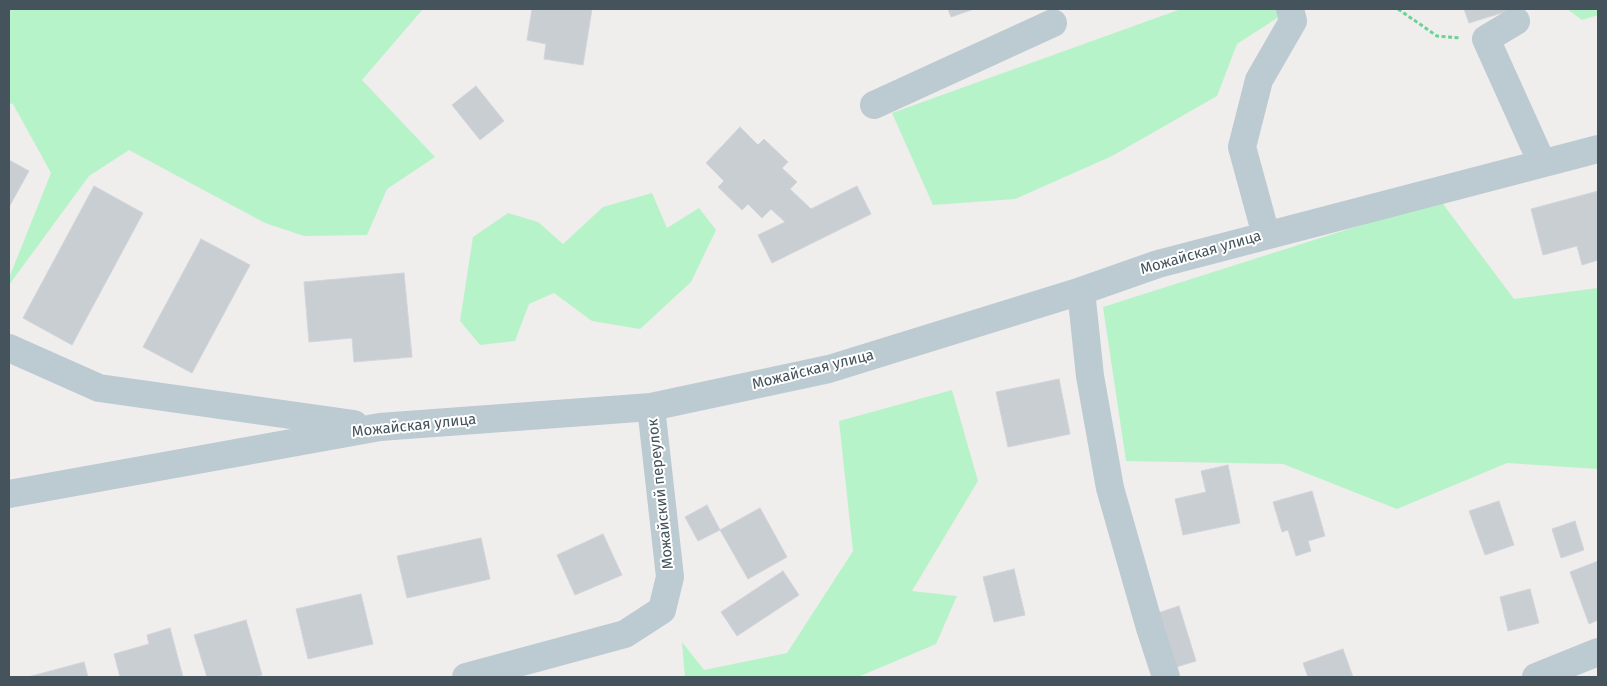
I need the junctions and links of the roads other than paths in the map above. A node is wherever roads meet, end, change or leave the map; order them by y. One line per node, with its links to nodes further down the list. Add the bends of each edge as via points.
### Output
1 (1290, 9): 7 (street, via 1293,21 1259,80 1242,147)
2 (1516, 21): 6 (street, via 1486,39)
3 (1053, 23): 4 (street)
4 (874, 104)
5 (1598, 149): 6 (street, Можайская улица)
6 (1542, 162): 7 (street, Можайская улица)
7 (1266, 235): 8 (street, Можайская улица, via 1158,264)
8 (1081, 291): 10 (street, Можайская улица, via 829,369); 15 (street, via 1090,376 1110,488)
9 (9, 348): 11 (street, via 99,388)
10 (651, 407): 11 (street, Можайская улица); 14 (street, Можайский переулок, via 670,577 662,610 625,634)
11 (380, 427): 12 (street, Можайская улица)
12 (9, 494)
13 (1598, 652): 16 (street)
14 (466, 677)
15 (1166, 677)
16 (1536, 677)

